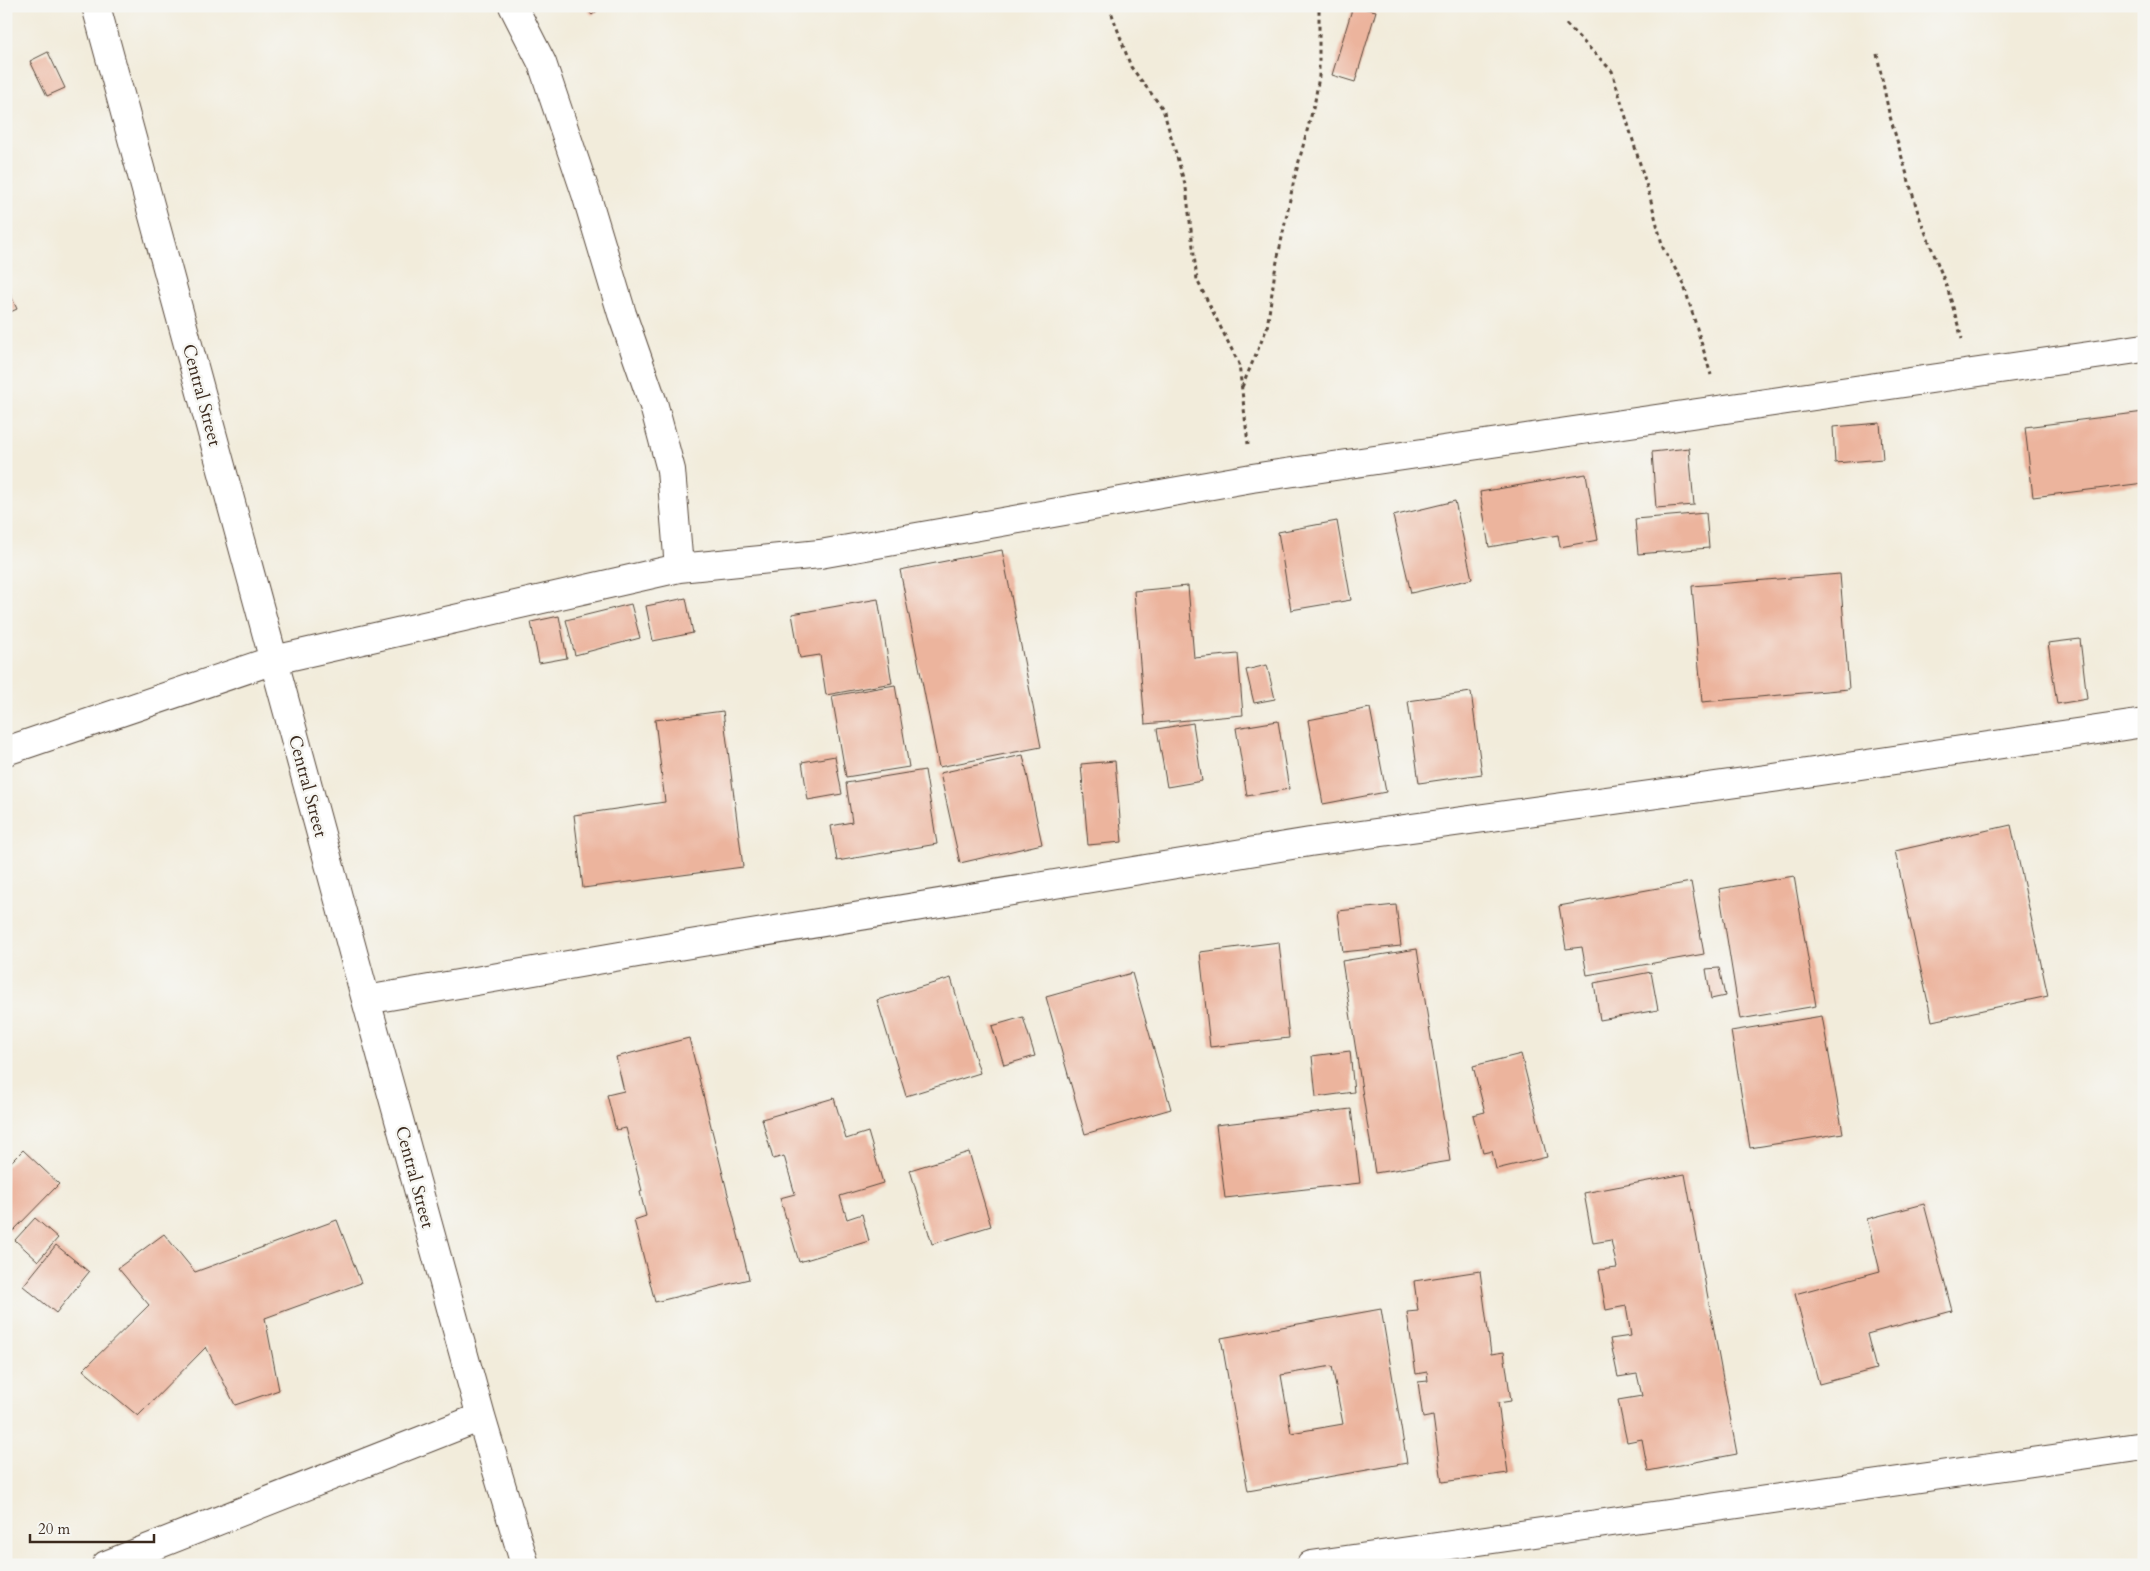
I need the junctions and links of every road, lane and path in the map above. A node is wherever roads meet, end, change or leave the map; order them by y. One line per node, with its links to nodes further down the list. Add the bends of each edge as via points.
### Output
1 (96, 6): 13 (street, Central Street)
2 (513, 6): 12 (street, via 545,73 654,406 671,470)
3 (1109, 6): 9 (path, via 1131,66 1163,109 1186,188 1197,280 1239,364)
4 (1319, 6): 9 (path, via 1319,76 1315,101 1275,271 1268,328)
5 (1566, 24): 10 (path, via 1612,71 1663,248 1683,282)
6 (1877, 54): 8 (path, via 1889,113 1919,216 1948,290)
7 (2144, 348): 8 (street)
8 (1971, 374): 10 (street)
9 (1241, 387): 11 (path)
10 (1721, 410): 11 (street)
11 (1252, 478): 12 (street, via 820,554)
12 (679, 568): 13 (street)
13 (274, 660): 15 (street); 16 (street, Central Street)
14 (2144, 723): 16 (street, via 1310,842)
15 (6, 750)
16 (366, 1000): 17 (street, Central Street)
17 (481, 1417): 19 (street); 20 (street, Central Street)
18 (2144, 1446): 21 (street)
19 (106, 1565)
20 (525, 1565)
21 (1311, 1565)

